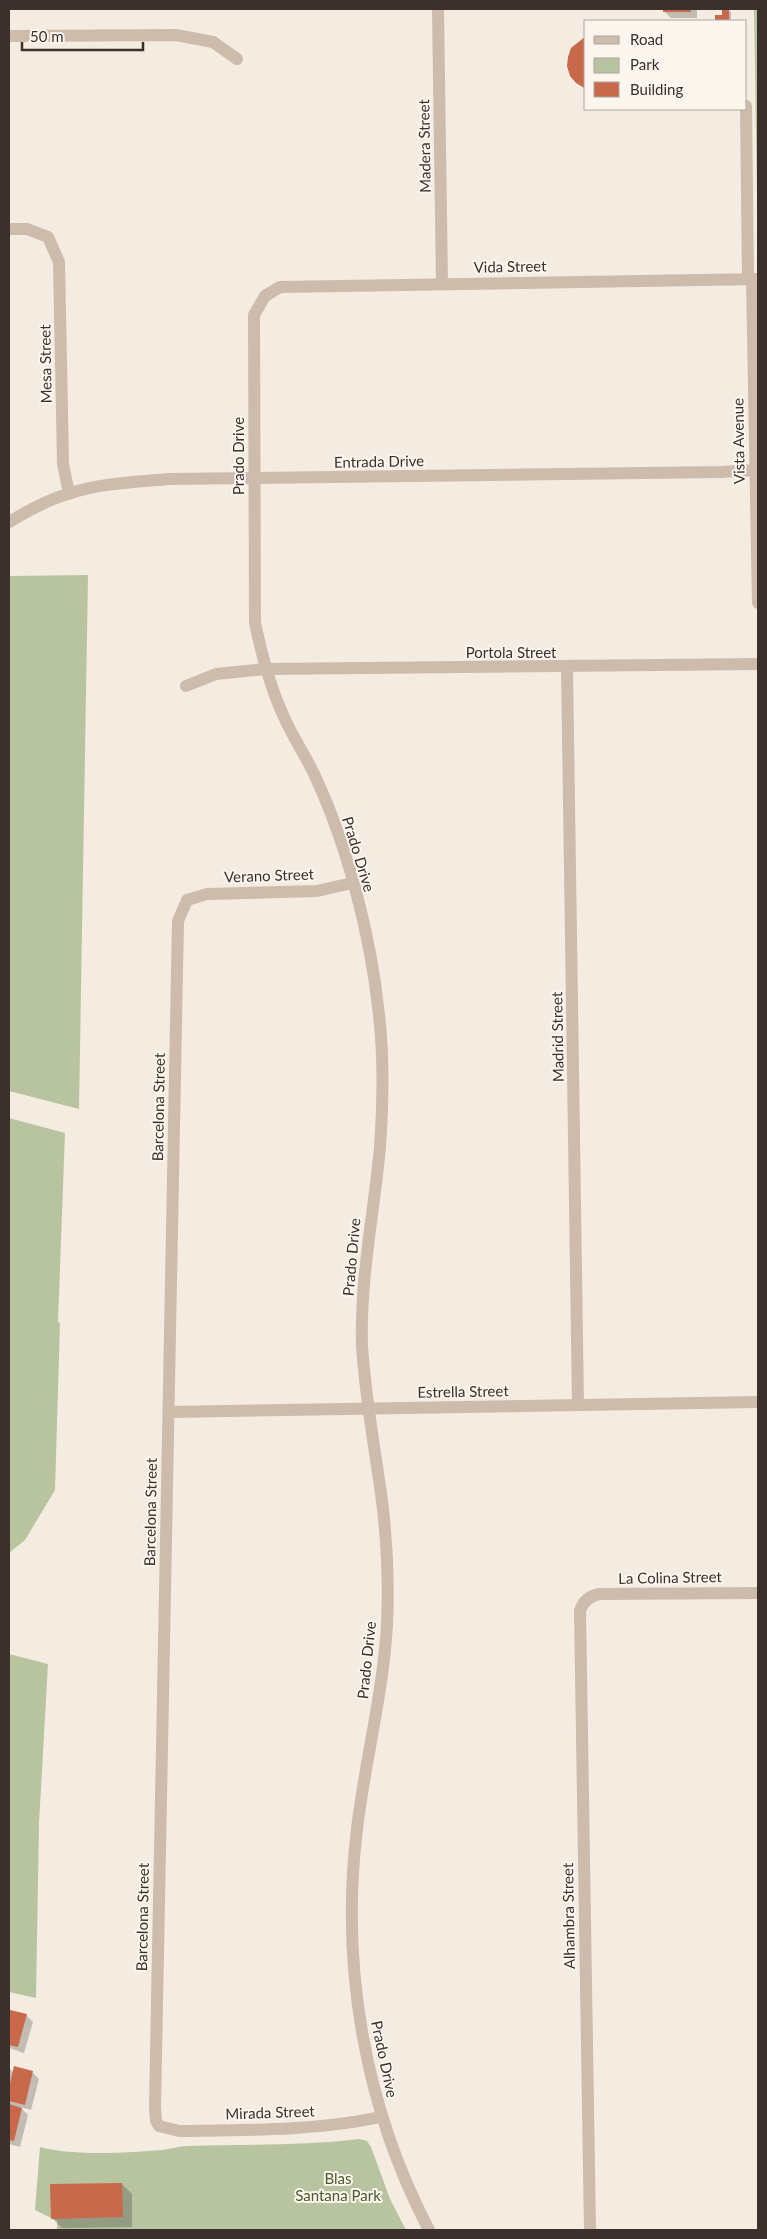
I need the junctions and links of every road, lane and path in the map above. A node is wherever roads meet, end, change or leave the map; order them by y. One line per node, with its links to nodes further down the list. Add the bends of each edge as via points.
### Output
1 (438, 9): 7 (street, Madera Street)
2 (9, 36): 3 (street, via 176,35 213,42)
3 (237, 59)
4 (746, 110): 6 (street, Vista Avenue)
5 (9, 230): 11 (street, Mesa Street, via 27,229 48,236 59,262 63,464)
6 (753, 279): 7 (street, Vida Street); 9 (street, Vista Avenue)
7 (442, 284): 8 (street, Vida Street, via 280,287)
8 (265, 296): 10 (street, Prado Drive, via 254,315)
9 (757, 470): 10 (street, Entrada Drive); 13 (street, Vista Avenue)
10 (254, 479): 11 (street, Entrada Drive, via 168,479); 16 (street, Prado Drive, via 255,623)
11 (69, 493): 12 (street, Entrada Drive)
12 (9, 522)
13 (758, 603)
14 (758, 664): 15 (street, Portola Street)
15 (567, 668): 16 (street, Portola Street); 21 (street, Madrid Street)
16 (264, 669): 17 (street, Portola Street, via 216,674); 18 (street, Prado Drive, via 284,719 314,775 338,834)
17 (186, 686)
18 (352, 883): 19 (street, Verano Street, via 317,891 207,894); 22 (street, Prado Drive, via 369,948 379,1017 382,1079 380,1148 363,1282 362,1343)
19 (187, 900): 23 (street, Barcelona Street, via 178,921)
20 (758, 1402): 21 (street, Estrella Street)
21 (578, 1405): 22 (street, Estrella Street)
22 (368, 1410): 23 (street, Estrella Street); 26 (street, Prado Drive, via 383,1513 387,1624 357,1830 352,1952 366,2058)
23 (169, 1412): 27 (street, Barcelona Street, via 156,2011 155,2107)
24 (758, 1593): 25 (street, La Colina Street, via 599,1594)
25 (584, 1601): 29 (street, Alhambra Street, via 579,1627)
26 (381, 2117): 27 (street, Mirada Street, via 298,2128 178,2130); 28 (street, Prado Drive, via 410,2194)
27 (159, 2126)
28 (429, 2230)
29 (590, 2230)

